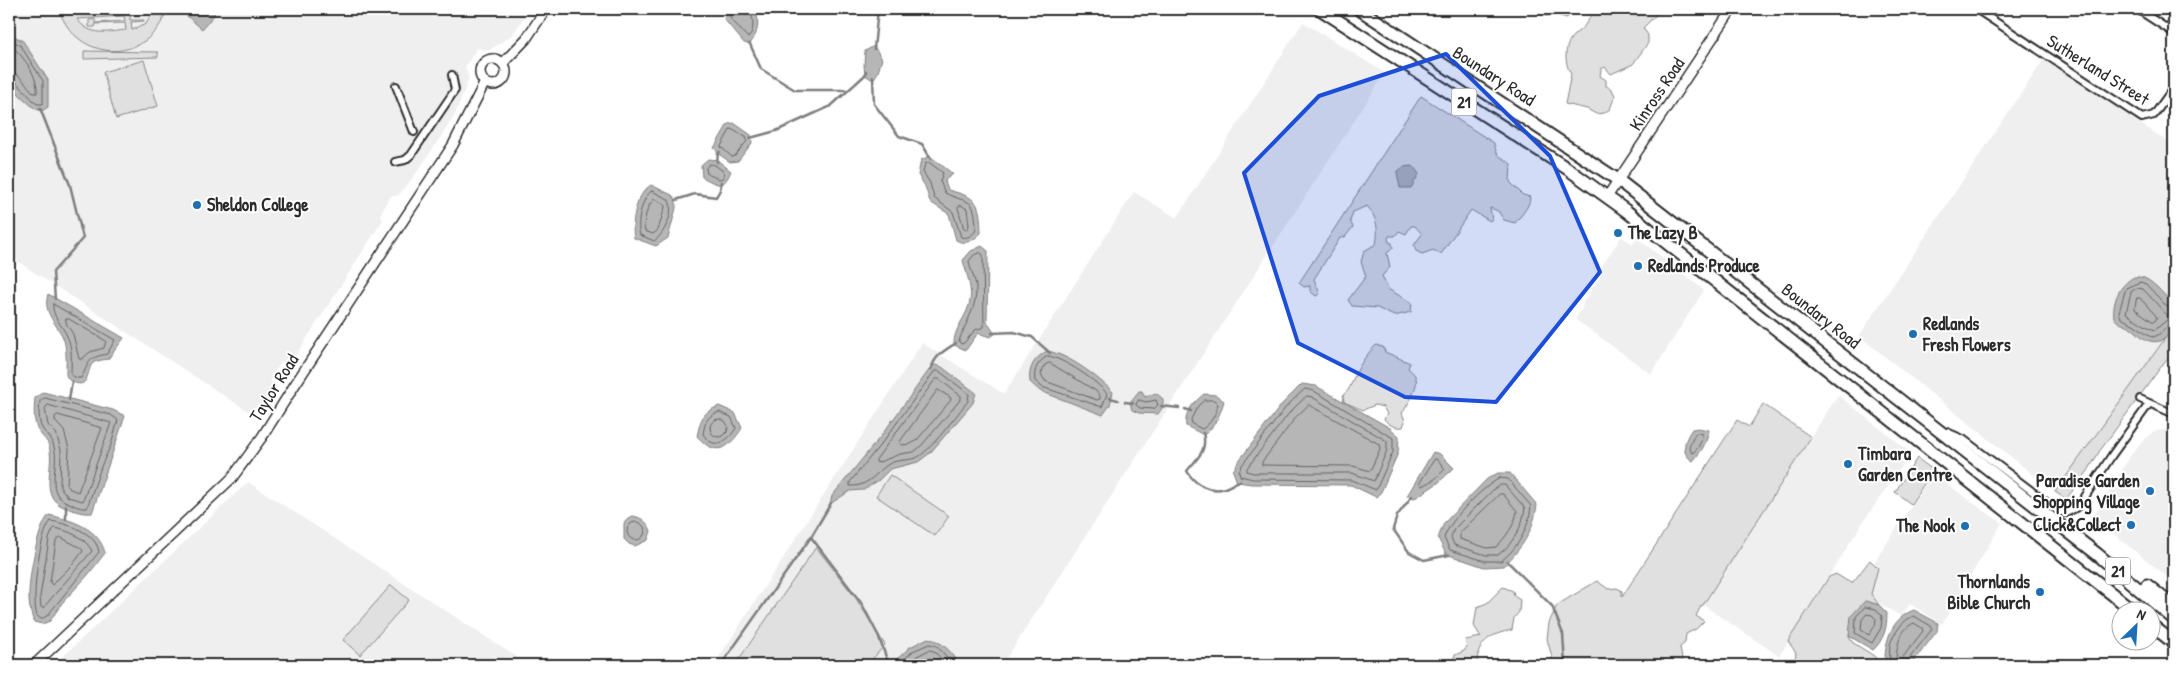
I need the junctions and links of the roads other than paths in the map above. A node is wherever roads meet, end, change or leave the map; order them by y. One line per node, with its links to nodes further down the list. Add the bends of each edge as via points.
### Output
1 (546, 9): 8 (street, via 526,39)
2 (1320, 9): 16 (highway, 21)
3 (1359, 9): 15 (highway, Boundary Road / 21)
4 (1732, 9): 15 (street, Kinross Road)
5 (1976, 9): 12 (street, Sutherland Street, via 2142,118 2154,115)
6 (2137, 9): 7 (street)
7 (2174, 33)
8 (503, 63): 10 (street, via 506,75 501,82 493,85); 10 (street, via 492,60 484,63 481,70)
9 (452, 75): 14 (street, via 455,90 411,155)
10 (485, 82): 29 (street, Taylor Road, via 453,145 232,478)
11 (396, 86): 13 (street)
12 (2174, 87)
13 (414, 132)
14 (395, 162)
15 (1618, 180): 16 (street, Kinross Road); 20 (highway, Boundary Road / 21)
16 (1607, 197): 22 (highway, 21)
17 (2140, 399): 18 (street)
18 (2149, 404): 19 (street); 20 (street, via 2079,506 2066,513 2058,512 1963,439)
19 (2174, 414)
20 (1934, 427): 21 (highway, Boundary Road / 21)
21 (2024, 498): 22 (highway); 23 (highway, Boundary Road / 21)
22 (2012, 514): 24 (highway, 21)
23 (2097, 554): 25 (highway, via 2121,564); 26 (highway, Boundary Road / 21)
24 (2122, 602)
25 (2174, 607)
26 (2174, 619)
27 (2160, 632): 28 (highway)
28 (2174, 643)
29 (34, 665)

